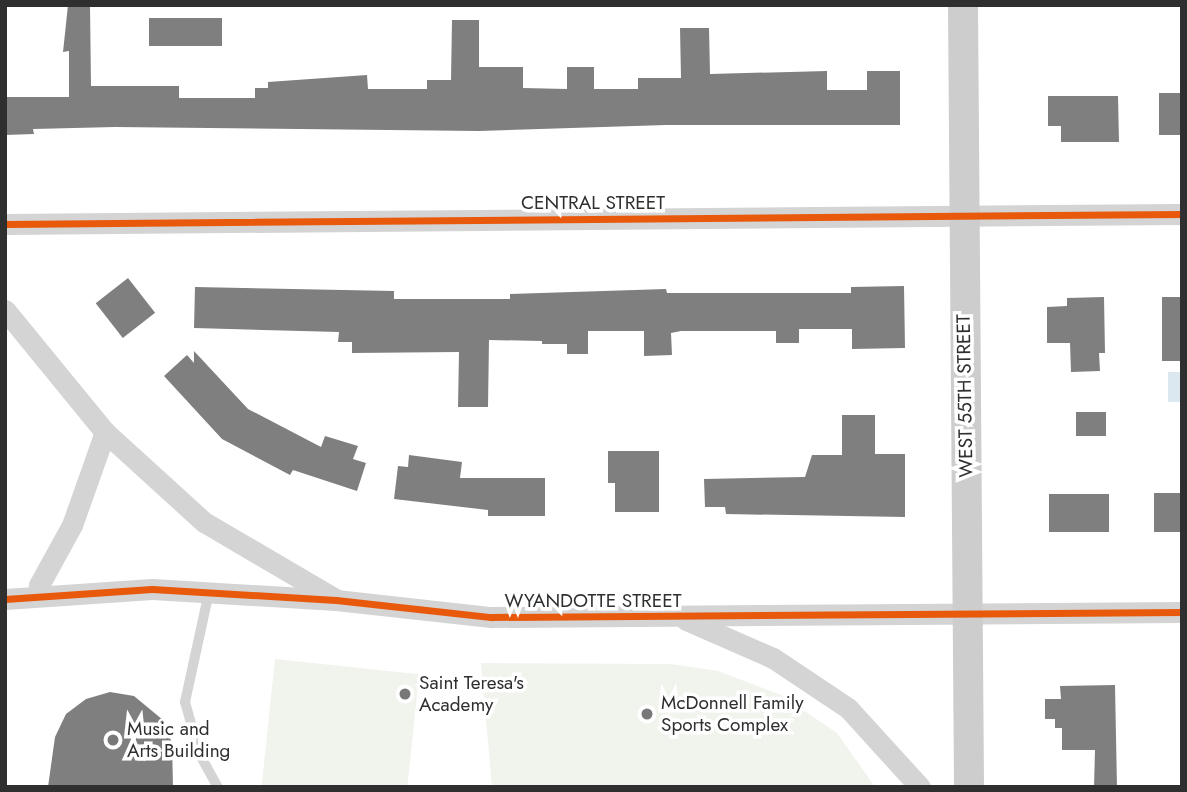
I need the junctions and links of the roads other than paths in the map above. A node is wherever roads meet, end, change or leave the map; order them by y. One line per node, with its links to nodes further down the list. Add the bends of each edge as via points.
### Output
1 (963, 5): 3 (main road, WEST 55TH STREET)
2 (1182, 214): 3 (street, CENTRAL STREET)
3 (964, 216): 4 (street, CENTRAL STREET); 12 (main road, WEST 55TH STREET)
4 (5, 224)
5 (5, 310): 6 (street)
6 (105, 432): 8 (street, via 72,525 39,585); 10 (street, via 204,522 279,570 325,589)
7 (209, 592): 8 (street, WYANDOTTE STREET, via 152,589); 10 (street, WYANDOTTE STREET); 14 (lane, via 185,702 200,755)
8 (40, 595): 9 (street, WYANDOTTE STREET)
9 (5, 599)
10 (336, 600): 13 (street, WYANDOTTE STREET, via 491,617)
11 (1182, 612): 12 (street, WYANDOTTE STREET)
12 (968, 615): 13 (street, WYANDOTTE STREET); 16 (main road, WEST 55TH STREET)
13 (677, 616): 15 (street, via 773,658 848,708)
14 (218, 787)
15 (920, 787)
16 (969, 787)

